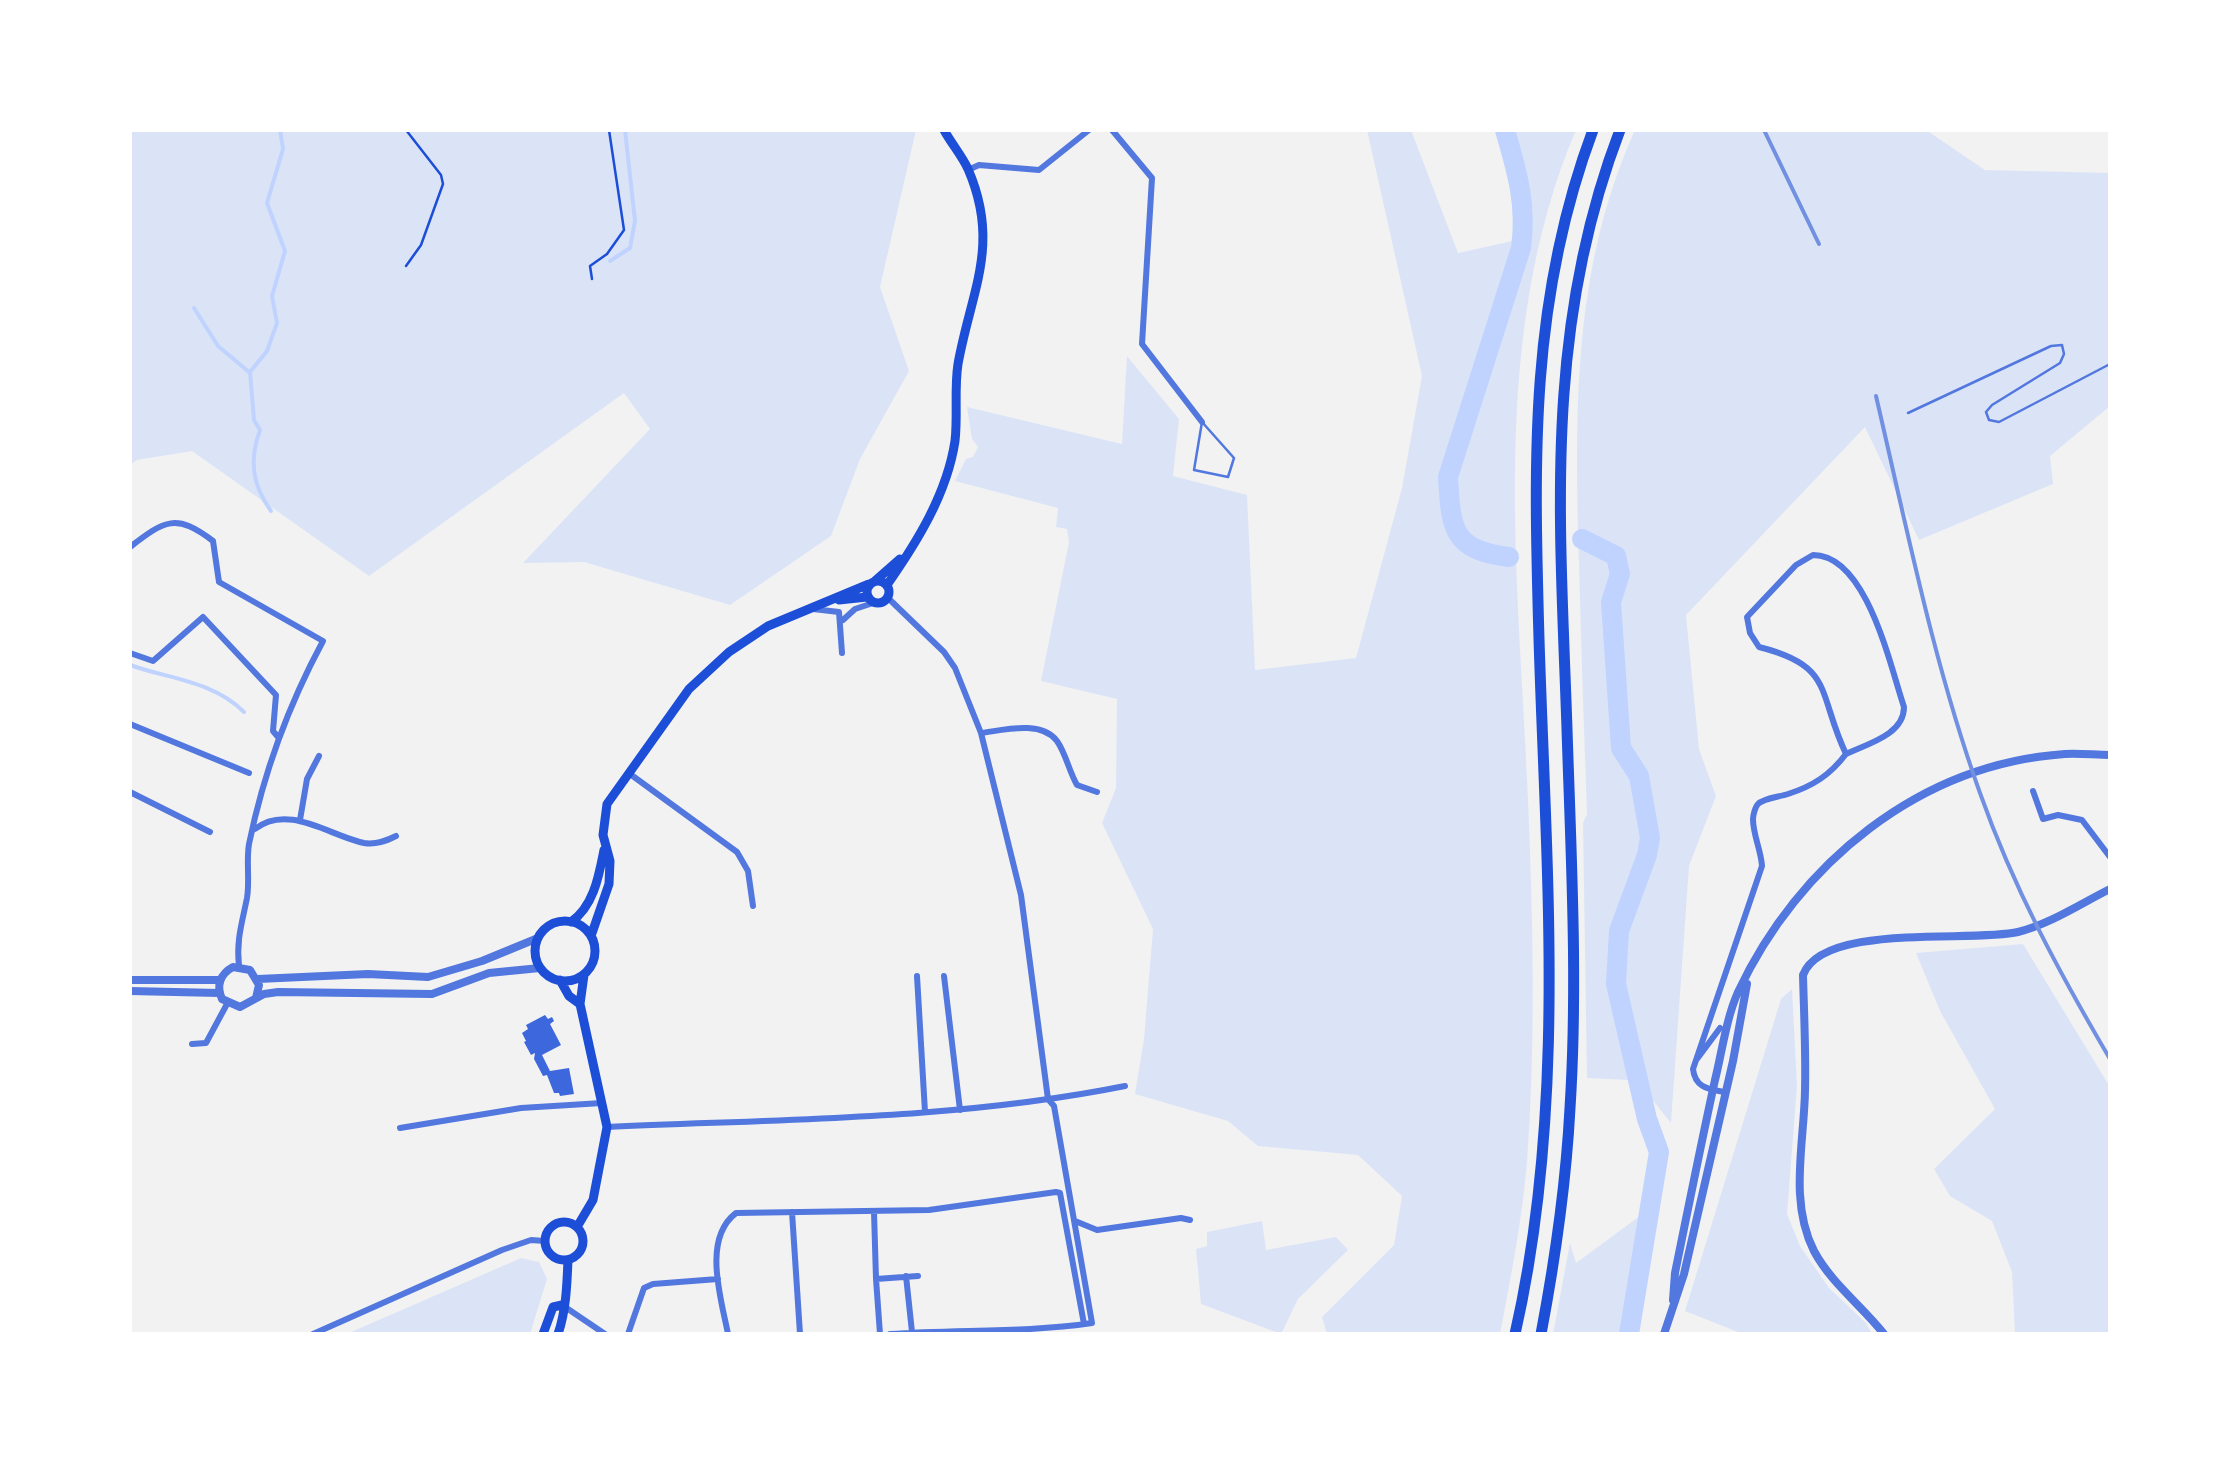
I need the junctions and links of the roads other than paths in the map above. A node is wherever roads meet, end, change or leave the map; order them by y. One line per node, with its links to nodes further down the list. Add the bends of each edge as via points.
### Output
1 (944, 130): 6 (main road)
2 (1089, 130): 6 (street, via 1038,170)
3 (1112, 130): 9 (street, via 1152,178 1142,344)
4 (1593, 130): 95 (highway, via 1554,260 1536,416 1548,1040 1541,1170)
5 (1620, 130): 96 (highway, via 1578,267 1562,394 1574,1023 1566,1166)
6 (968, 170): 11 (main road, via 980,212 982,273 958,366 954,444 929,519)
7 (2110, 364): 8 (lane, via 1999,422 1989,420 1992,404 2060,363 2062,345 2051,346)
8 (1908, 412)
9 (1202, 422): 9 (lane, via 1234,458 1228,477 1194,470)
10 (130, 547): 23 (street, via 162,523 195,527 213,541 219,582 324,640)
11 (912, 547): 12 (main road); 13 (main road)
12 (872, 583): 13 (main road); 15 (main road); 16 (main road)
13 (887, 586): 14 (main road)
14 (888, 598): 15 (main road, via 880,604); 22 (street, via 944,652)
15 (870, 600): 16 (main road); 18 (street)
16 (826, 602): 17 (main road)
17 (804, 609): 18 (street, via 836,609); 28 (main road, via 717,661 663,722)
18 (840, 626): 19 (street)
19 (842, 653)
20 (130, 654): 23 (street, via 153,661 204,618 276,695)
21 (130, 724): 27 (street)
22 (981, 732): 31 (street, via 1044,732 1055,738 1078,784); 65 (street, via 1021,895)
23 (278, 737): 33 (street)
24 (1846, 754): 24 (street, via 1813,671 1792,655 1758,647 1747,617 1813,555 1833,559 1858,583 1904,707 1896,729); 58 (street, via 1812,785 1757,805 1753,821 1762,866)
25 (2110, 755): 52 (street, via 2013,763 1898,807 1817,873 1784,914)
26 (319, 756): 32 (street)
27 (249, 773)
28 (630, 774): 36 (main road, via 607,804); 39 (street, via 737,852 748,870)
29 (2033, 791): 37 (street, via 2043,820 2082,820)
30 (130, 792): 34 (street)
31 (1097, 792)
32 (300, 820): 33 (street, via 266,822); 35 (street, via 366,844)
33 (254, 830): 43 (street)
34 (210, 832)
35 (396, 836)
36 (604, 847): 40 (main road, via 594,891); 41 (main road, via 609,884)
37 (2110, 857)
38 (2110, 889): 98 (street, via 2008,934 1938,934 1830,951 1814,958 1803,975 1803,1224 1815,1253)
39 (752, 906)
40 (571, 922): 41 (main road); 42 (main road, via 552,924)
41 (592, 936): 45 (main road, via 596,952)
42 (538, 938): 44 (main road); 48 (street, via 428,977)
43 (239, 966): 48 (street); 50 (street)
44 (540, 968): 51 (main road); 55 (street, via 489,973 432,994 278,992)
45 (584, 975): 51 (main road); 57 (main road)
46 (917, 976): 68 (street)
47 (944, 976): 67 (street)
48 (258, 978): 55 (street)
49 (130, 980): 50 (street)
50 (220, 980): 54 (street)
51 (560, 980): 57 (main road)
52 (1747, 980): 59 (street); 64 (street)
53 (130, 991): 54 (street)
54 (220, 993): 56 (street)
55 (256, 998): 56 (street, via 240,1007)
56 (227, 1004): 60 (street, via 206,1044)
57 (580, 1004): 66 (main road)
58 (1710, 1011): 59 (street, via 1710,1024); 61 (street)
59 (1725, 1025): 61 (street); 63 (street)
60 (192, 1044)
61 (1693, 1064): 63 (street, via 1698,1083)
62 (1126, 1086): 65 (street)
63 (1713, 1090): 64 (street); 82 (street)
64 (1724, 1092): 82 (street)
65 (1048, 1100): 67 (street); 73 (street)
66 (603, 1103): 69 (street, via 521,1108); 70 (main road)
67 (960, 1110): 68 (street)
68 (925, 1112): 70 (street)
69 (400, 1128)
70 (607, 1128): 75 (main road, via 593,1200)
71 (792, 1212): 72 (street); 80 (street, via 736,1212 719,1239); 92 (street)
72 (874, 1212): 81 (street); 84 (street, via 1060,1193)
73 (1075, 1220): 74 (street, via 1097,1230); 84 (street)
74 (1190, 1220)
75 (577, 1227): 76 (main road, via 557,1223); 77 (main road, via 584,1243)
76 (545, 1240): 77 (main road, via 552,1255); 86 (street, via 502,1250)
77 (568, 1260): 83 (main road)
78 (906, 1276): 79 (street); 81 (street); 85 (street)
79 (918, 1276)
80 (718, 1279): 90 (street, via 644,1288); 91 (street)
81 (876, 1279): 93 (street)
82 (1674, 1300): 97 (street)
83 (562, 1305): 87 (main road, via 552,1307); 88 (main road); 89 (street)
84 (1088, 1324): 85 (street)
85 (912, 1332): 94 (street)
86 (313, 1334)
87 (543, 1334)
88 (558, 1334)
89 (605, 1334)
90 (628, 1334)
91 (728, 1334)
92 (800, 1334)
93 (880, 1334)
94 (890, 1334)
95 (1515, 1334)
96 (1541, 1334)
97 (1664, 1334)
98 (1884, 1334)

